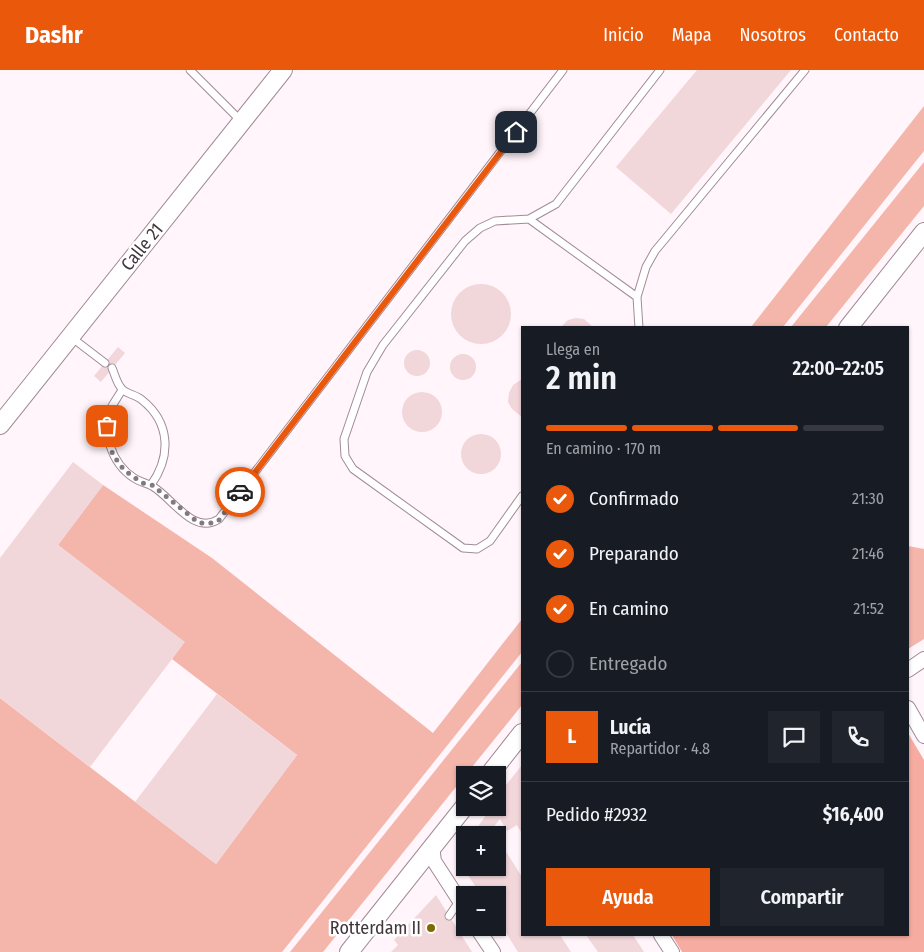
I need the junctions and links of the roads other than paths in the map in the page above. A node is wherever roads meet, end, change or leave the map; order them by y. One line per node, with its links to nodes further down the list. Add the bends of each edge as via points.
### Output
1 (190, 70): 6 (lane)
2 (284, 70): 6 (street, Calle 21)
3 (563, 70): 17 (lane, via 219,520 199,523)
4 (660, 70): 7 (lane, via 556,204)
5 (805, 70): 9 (lane, via 655,251 646,267)
6 (242, 122): 12 (street, Calle 21)
7 (529, 219): 9 (lane); 18 (lane, via 495,221 465,241 379,352 367,372 344,439 345,456 353,469 463,548 477,549 490,541)
8 (922, 239): 11 (street)
9 (637, 297): 10 (lane)
10 (639, 326)
11 (850, 326)
12 (70, 336): 13 (lane); 16 (street, Calle 21)
13 (104, 363)
14 (112, 368): 15 (lane)
15 (122, 390): 17 (lane, via 140,398 160,420 165,456); 17 (lane, via 109,416 110,446 124,470 142,483)
16 (0, 425)
17 (152, 485)
18 (521, 497)
19 (924, 659): 20 (street)
20 (909, 669)
21 (909, 710): 23 (street)
22 (521, 734): 24 (street)
23 (924, 736)
24 (496, 766)
25 (457, 816): 26 (street)
26 (432, 847): 27 (street, via 434,861); 32 (street)
27 (456, 896)
28 (456, 910): 29 (lane)
29 (449, 916)
30 (482, 936): 33 (street)
31 (662, 936): 34 (street)
32 (349, 952)
33 (493, 952)
34 (672, 952)

